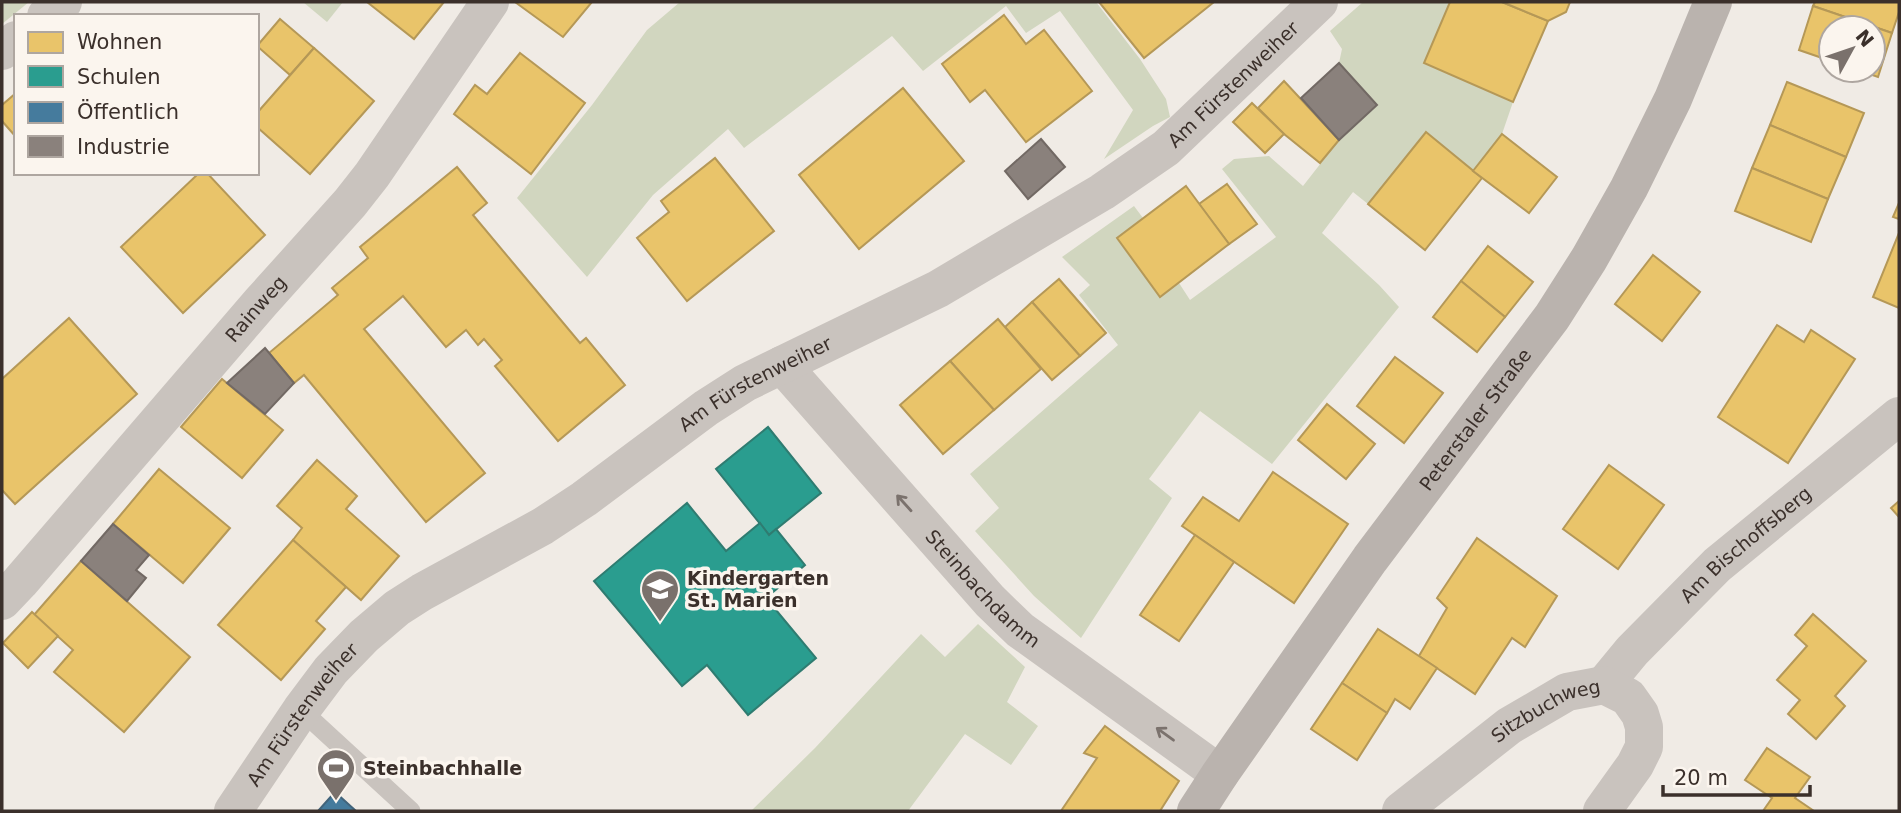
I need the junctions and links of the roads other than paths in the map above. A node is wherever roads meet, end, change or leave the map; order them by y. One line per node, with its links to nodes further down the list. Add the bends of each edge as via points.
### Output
1 (63, 2): 5 (street)
2 (490, 2): 8 (street, Rainweg, via 350,203)
3 (1319, 2): 6 (street, Am Fürstenweiher, via 1166,148 1102,192 938,289)
4 (1713, 2): 11 (main road, Peterstaler Straße, via 1673,99 1582,271 1370,559)
5 (48, 14)
6 (782, 365): 10 (street, Am Fürstenweiher, via 706,408 543,526 397,608 331,670); 11 (street, Steinbachdamm, one-way to 6, via 1020,630)
7 (1899, 416): 9 (street, Am Bischoffsberg, via 1717,565)
8 (2, 601)
9 (1604, 685): 15 (street, Sitzbuchweg, via 1567,692 1509,726); 16 (street, Sitzbuchweg, via 1628,696 1640,714 1644,747)
10 (301, 710): 12 (street, Am Fürstenweiher); 13 (lane)
11 (1220, 774): 14 (main road, Peterstaler Straße)
12 (233, 811)
13 (411, 811)
14 (1196, 811)
15 (1401, 811)
16 (1602, 811)

